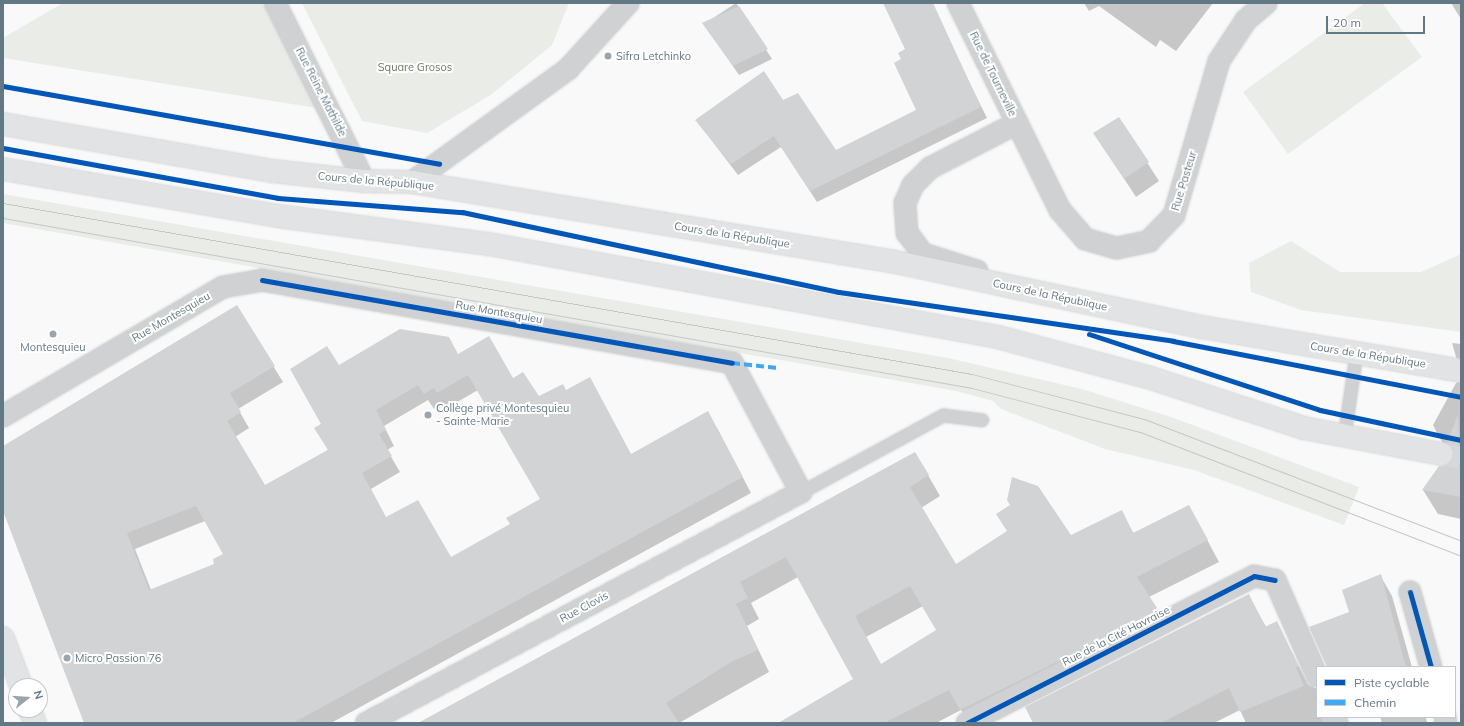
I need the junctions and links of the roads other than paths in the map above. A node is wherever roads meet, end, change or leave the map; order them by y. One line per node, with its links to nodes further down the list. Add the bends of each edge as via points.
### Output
1 (275, 3): 8 (street, Rue Reine Mathilde)
2 (628, 3): 9 (street, via 568,69)
3 (958, 3): 6 (street, Rue de Tourneville)
4 (1266, 3): 6 (street, Rue Pasteur, via 1246,20 1219,61 1174,215 1149,241 1117,248 1085,239 1060,210)
5 (3, 124): 8 (main road, Cours de la République, via 203,160)
6 (1017, 124): 10 (street, Rue de Tourneville, via 930,168 913,185 905,203 907,234 923,254)
7 (3, 168): 15 (main road, via 278,216 489,244 998,337 1151,378 1304,428)
8 (364, 181): 9 (main road, Cours de la République)
9 (412, 182): 10 (main road, Cours de la République, via 891,261)
10 (1055, 295): 11 (main road, Cours de la République, via 1202,327)
11 (1356, 354): 12 (main road, Cours de la République); 15 (lane)
12 (1457, 370)
13 (3, 416): 17 (street, Rue Montesquieu, via 223,287 262,280 732,363)
14 (982, 420): 17 (lane, via 943,415)
15 (1344, 436): 16 (main road)
16 (1442, 454)
17 (801, 492): 23 (street, Rue Clovis)
18 (1410, 592): 20 (street)
19 (3, 638): 22 (main road)
20 (1431, 666)
21 (1316, 674): 24 (street, Rue de la Cité Havraise, via 1275,580 1254,576)
22 (18, 678)
23 (367, 723)
24 (967, 723)

